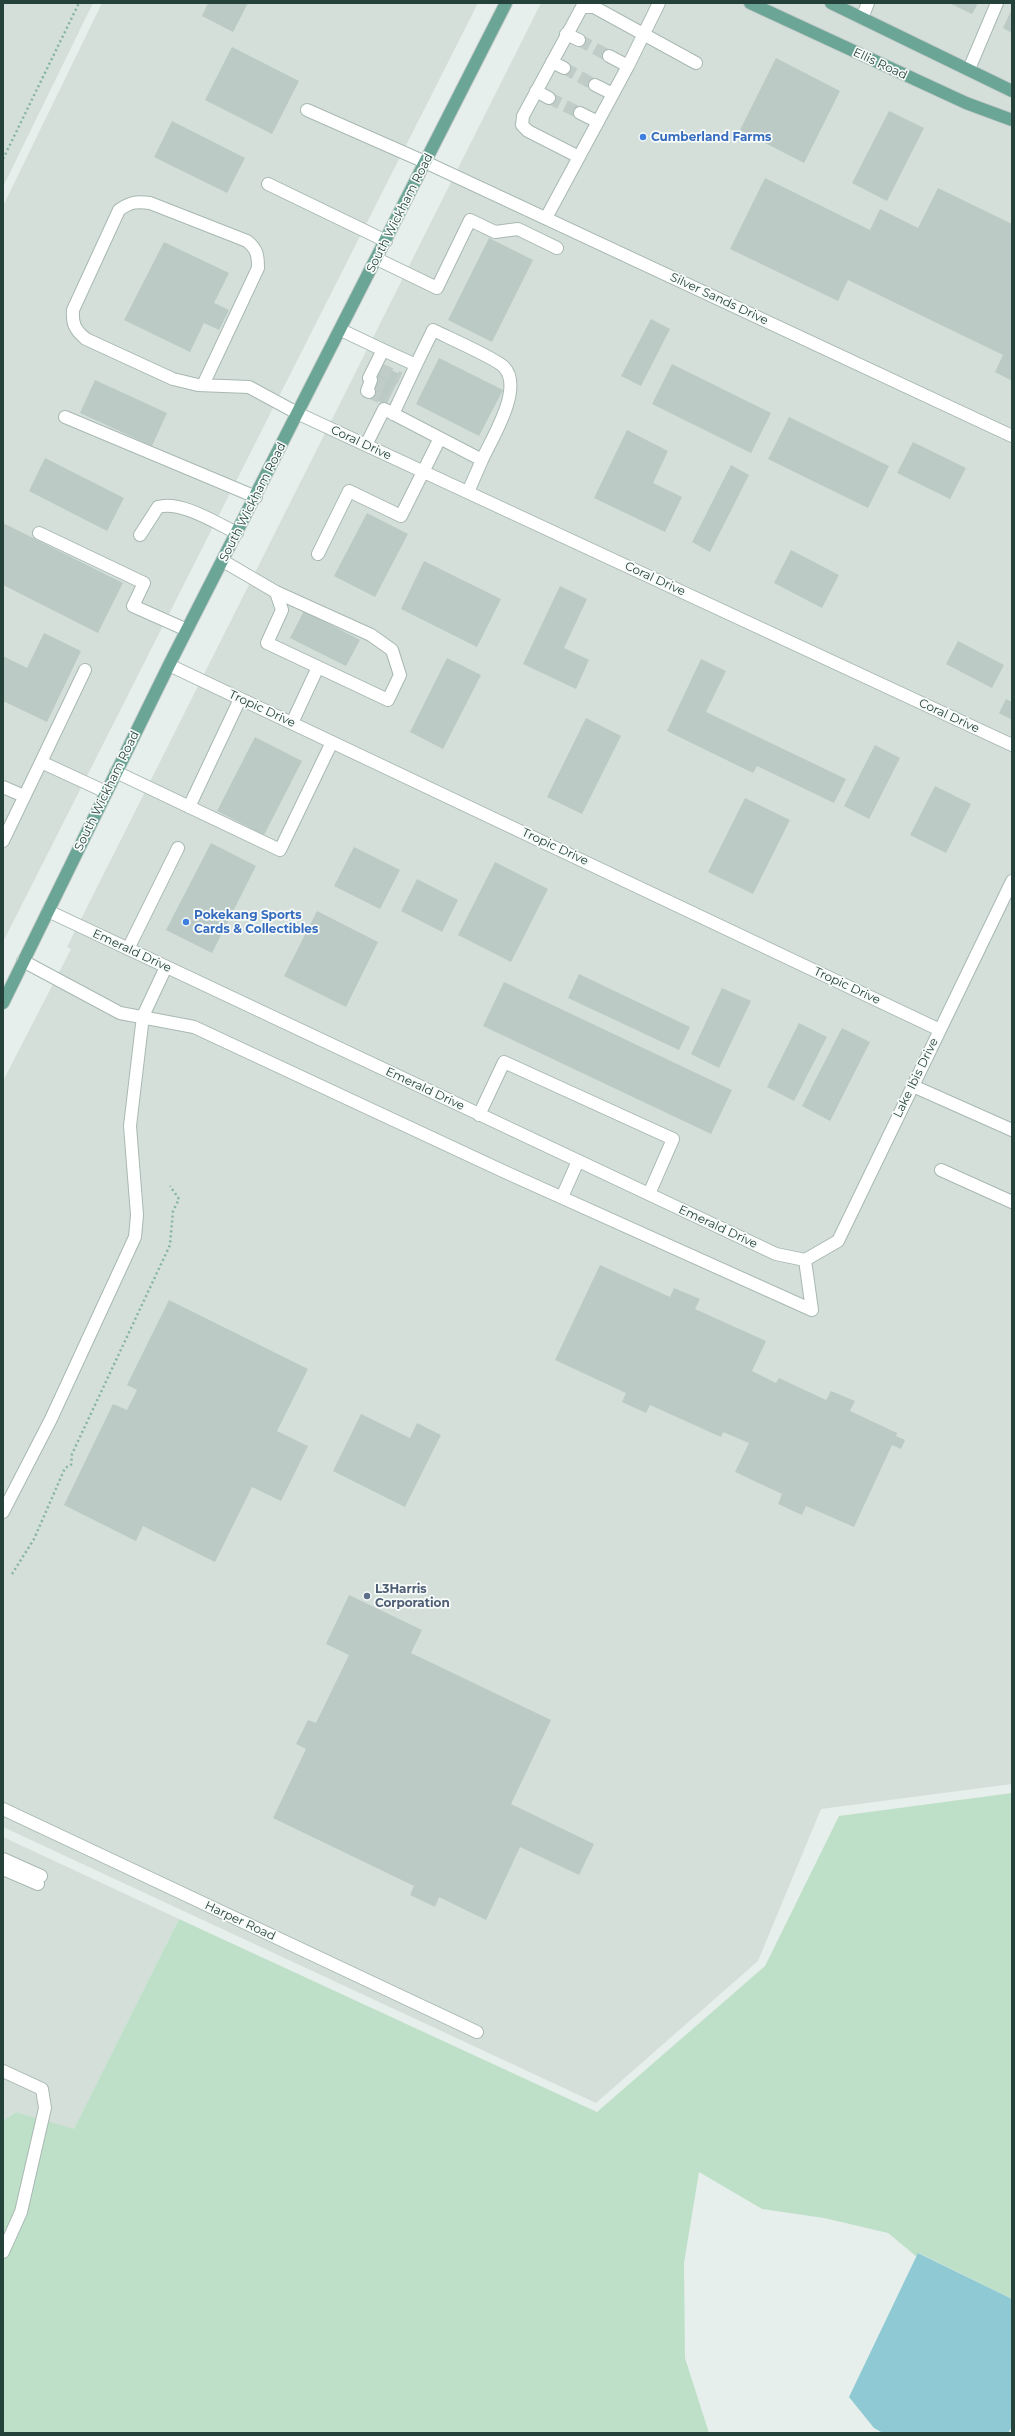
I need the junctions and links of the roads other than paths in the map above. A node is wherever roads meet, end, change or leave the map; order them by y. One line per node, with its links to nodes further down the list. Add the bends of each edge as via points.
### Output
1 (506, 3): 27 (main road, South Wickham Road)
2 (659, 3): 9 (street)
3 (750, 3): 24 (main road, Ellis Road, via 937,90)
4 (831, 3): 7 (main road)
5 (868, 3): 7 (street)
6 (997, 3): 16 (street)
7 (862, 18): 16 (main road)
8 (566, 34): 9 (street, via 582,7 594,7); 10 (street); 12 (street)
9 (644, 34): 13 (street); 14 (street)
10 (579, 40)
11 (609, 56): 14 (street)
12 (552, 62): 15 (street); 18 (street)
13 (696, 63)
14 (628, 66): 20 (street)
15 (564, 68)
16 (969, 69): 19 (main road)
17 (595, 85): 20 (street)
18 (536, 91): 21 (street); 26 (street, via 523,116 522,125 528,132)
19 (1012, 91)
20 (613, 94): 25 (street)
21 (549, 98)
22 (307, 110): 27 (street, Silver Sands Drive)
23 (580, 113): 25 (street)
24 (1012, 120)
25 (598, 122): 26 (street)
26 (579, 157): 30 (street)
27 (425, 162): 29 (street, Silver Sands Drive); 32 (main road, South Wickham Road)
28 (268, 184): 32 (street)
29 (528, 210): 30 (street, Silver Sands Drive); 31 (street)
30 (546, 218): 45 (street, Silver Sands Drive)
31 (518, 229): 33 (street); 34 (street, via 495,232 470,220 437,288)
32 (386, 241): 34 (main road, South Wickham Road)
33 (557, 248)
34 (377, 259): 35 (main road, South Wickham Road)
35 (341, 330): 36 (street); 42 (main road, South Wickham Road)
36 (383, 350): 37 (street); 38 (street, via 369,378 371,384)
37 (416, 366): 41 (street); 48 (street, via 433,330 504,366 511,379 511,396)
38 (380, 369)
39 (400, 378): 41 (street)
40 (204, 385): 40 (street, Coral Drive, via 172,379 86,339 77,332 72,322 79,294 120,210 128,204 138,201 150,203 247,241 255,247 258,268); 42 (street, Coral Drive, via 249,387)
41 (395, 395): 43 (street)
42 (299, 414): 47 (street, Coral Drive); 51 (main road, South Wickham Road)
43 (393, 414): 46 (street); 47 (street, via 384,409)
44 (65, 417): 51 (street)
45 (1012, 436)
46 (440, 438): 48 (street); 49 (street)
47 (366, 445): 49 (street, Coral Drive)
48 (482, 460): 50 (street)
49 (423, 472): 50 (street, Coral Drive); 55 (street, via 401,516 349,491)
50 (468, 492): 65 (street, Coral Drive)
51 (256, 497): 53 (main road, South Wickham Road)
52 (39, 533): 58 (street, via 144,583 133,606)
53 (237, 533): 54 (street, via 168,504 158,507); 56 (main road, South Wickham Road)
54 (140, 535)
55 (318, 554)
56 (223, 561): 57 (street); 58 (main road, South Wickham Road)
57 (276, 592): 60 (street, via 282,610 267,643); 60 (street, via 371,635 392,650 400,675 388,700)
58 (187, 630): 59 (main road, South Wickham Road)
59 (169, 665): 62 (street, Tropic Drive); 67 (main road, South Wickham Road)
60 (318, 667): 63 (street)
61 (85, 670): 66 (street)
62 (240, 699): 63 (street, Tropic Drive); 71 (street)
63 (292, 723): 64 (street, Tropic Drive)
64 (332, 742): 71 (street, via 280,850); 81 (street, Tropic Drive)
65 (1012, 745)
66 (41, 762): 69 (street); 70 (street)
67 (116, 772): 69 (main road, South Wickham Road); 71 (street)
68 (3, 787): 70 (street)
69 (106, 792): 75 (main road, South Wickham Road)
70 (24, 796): 72 (street)
71 (189, 807)
72 (3, 841)
73 (178, 848): 76 (street)
74 (1012, 881): 81 (street, Lake Ibis Drive)
75 (48, 911): 76 (street, Emerald Drive); 77 (main road, South Wickham Road)
76 (128, 949): 78 (street, Emerald Drive)
77 (23, 961): 79 (main road, South Wickham Road); 80 (street, via 120,1013)
78 (166, 967): 80 (street); 83 (street, Emerald Drive)
79 (3, 1001)
80 (143, 1016): 88 (street, via 194,1027); 91 (street, via 130,1126 137,1215 135,1236 51,1419)
81 (940, 1030): 82 (street, Lake Ibis Drive)
82 (913, 1086): 84 (street); 90 (street, Lake Ibis Drive, via 838,1241)
83 (479, 1114): 85 (street, Emerald Drive); 87 (street, via 504,1062 673,1139)
84 (1012, 1130)
85 (578, 1161): 87 (street, Emerald Drive); 88 (street)
86 (941, 1170): 89 (street)
87 (649, 1194): 90 (street, Emerald Drive, via 776,1254)
88 (562, 1197): 90 (street, via 812,1310)
89 (1012, 1202)
90 (805, 1260)
91 (3, 1512)
92 (3, 1809): 95 (street, Harper Road)
93 (3, 1859): 94 (street, via 38,1883)
94 (3, 1875)
95 (477, 2032)
96 (3, 2071): 97 (street, via 42,2088 45,2108 21,2212)
97 (3, 2252)

